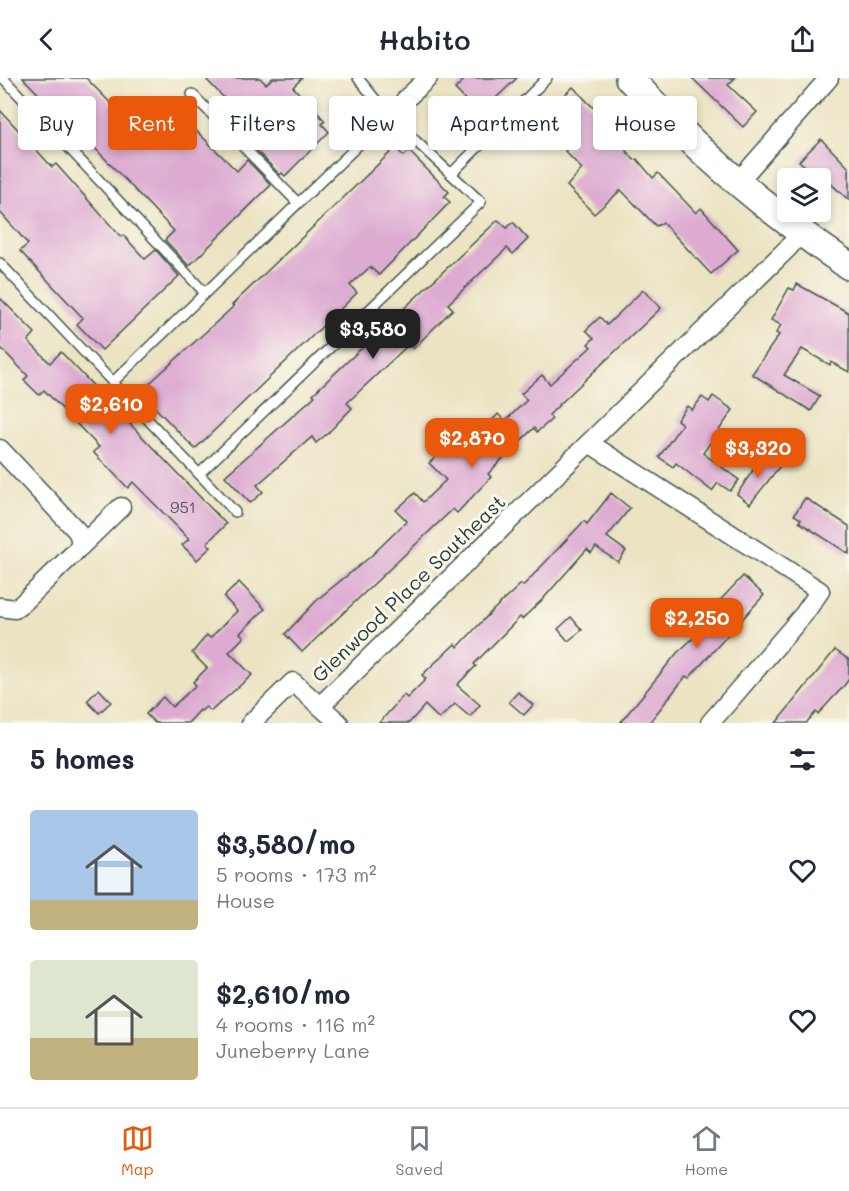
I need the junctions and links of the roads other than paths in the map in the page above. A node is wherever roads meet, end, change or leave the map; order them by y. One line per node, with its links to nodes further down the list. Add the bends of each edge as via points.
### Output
1 (3, 78): 18 (lane)
2 (358, 78): 8 (lane)
3 (428, 78): 9 (street)
4 (547, 78): 12 (lane)
5 (628, 78): 13 (street)
6 (829, 78): 13 (street)
7 (192, 94): 14 (lane)
8 (373, 96)
9 (409, 96)
10 (416, 141): 12 (lane)
11 (353, 150): 14 (lane)
12 (451, 174): 22 (lane, via 481,202)
13 (736, 183): 15 (street)
14 (298, 203): 18 (lane)
15 (800, 233): 17 (street); 20 (street, Glenwood Place Southeast)
16 (0, 263): 19 (lane)
17 (849, 266)
18 (205, 293): 19 (lane)
19 (113, 382): 22 (lane)
20 (589, 443): 27 (street, Glenwood Place Southeast); 30 (street, via 820,591)
21 (0, 449): 25 (street, via 77,531)
22 (199, 474): 24 (lane)
23 (121, 507): 25 (street)
24 (235, 512)
25 (80, 547): 26 (street, via 15,609)
26 (0, 607)
27 (320, 706): 28 (street, Glenwood Place Southeast, via 293,682); 29 (street)
28 (251, 723)
29 (339, 723)
30 (710, 723)

